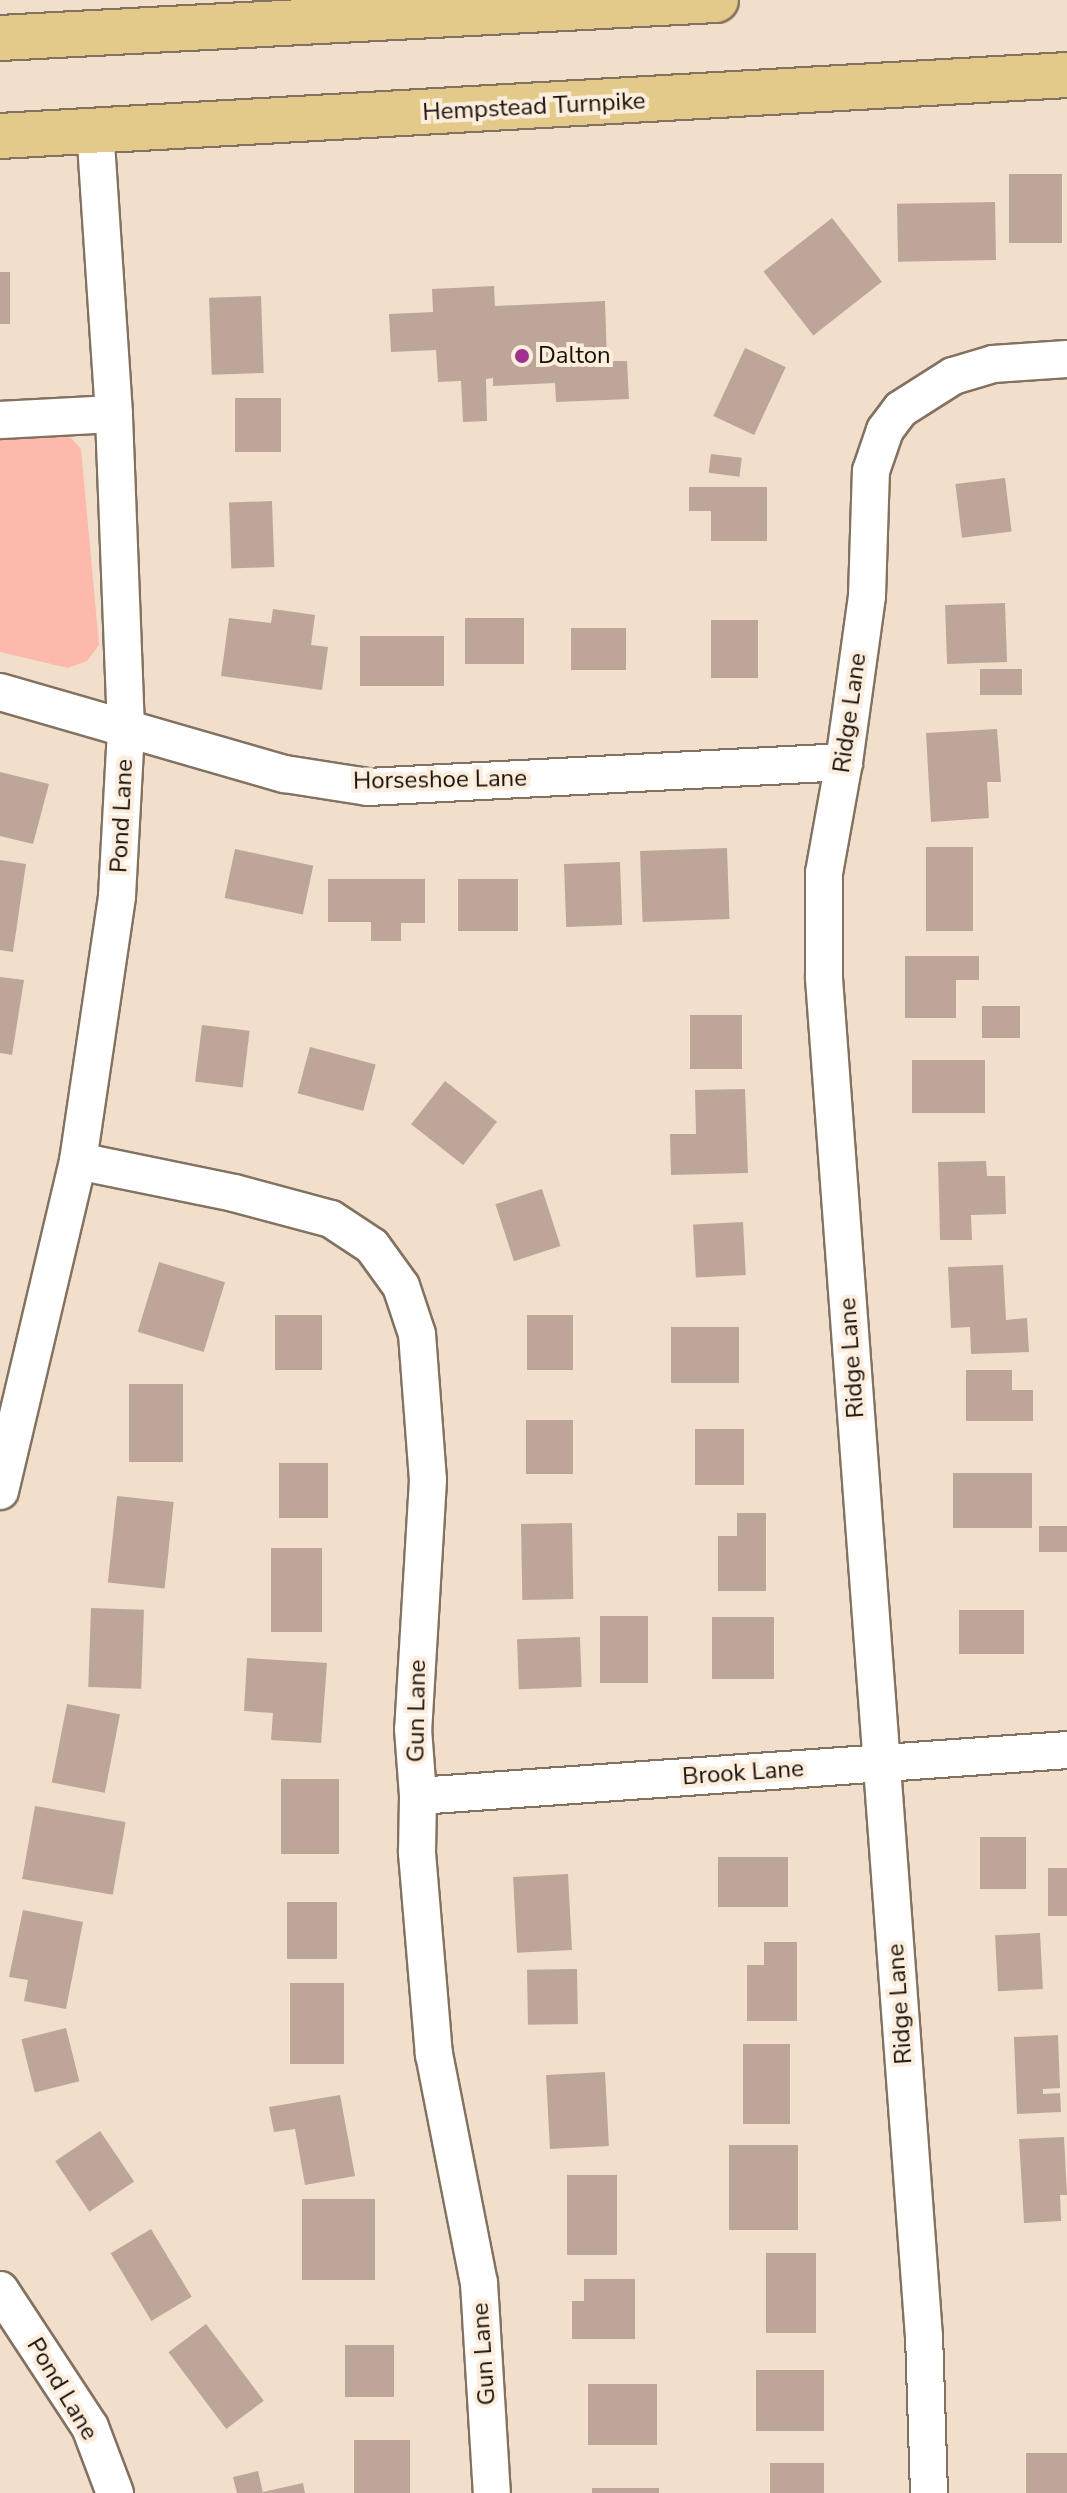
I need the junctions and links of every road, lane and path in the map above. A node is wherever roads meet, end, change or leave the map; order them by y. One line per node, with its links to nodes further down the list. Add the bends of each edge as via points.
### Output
1 (716, 0): 2 (main road)
2 (0, 38)
3 (1067, 75): 4 (main road, Hempstead Turnpike)
4 (95, 131): 5 (main road, Hempstead Turnpike); 7 (street, Pond Lane)
5 (0, 136)
6 (1067, 359): 11 (street, Ridge Lane, via 993,364 953,376 901,409 885,430 871,471 867,596)
7 (114, 414): 8 (street); 10 (street, Pond Lane)
8 (0, 420)
9 (0, 692): 10 (street, Horseshoe Lane)
10 (126, 729): 11 (street, Horseshoe Lane, via 285,774 368,787); 12 (street, Pond Lane, via 117,896)
11 (844, 762): 15 (street, Ridge Lane, via 824,873 824,977)
12 (78, 1161): 13 (street, Pond Lane); 16 (street, Gun Lane, via 331,1219 372,1246 401,1286 417,1334 428,1480 413,1729)
13 (0, 1491)
14 (1067, 1750): 15 (street, Brook Lane)
15 (882, 1763): 16 (street, Brook Lane); 20 (street, Ridge Lane, via 924,2337)
16 (418, 1796): 19 (street, Gun Lane, via 417,1853 434,2054 479,2283)
17 (0, 2290): 18 (street, Pond Lane, via 90,2427)
18 (115, 2493)
19 (492, 2493)
20 (929, 2493)

